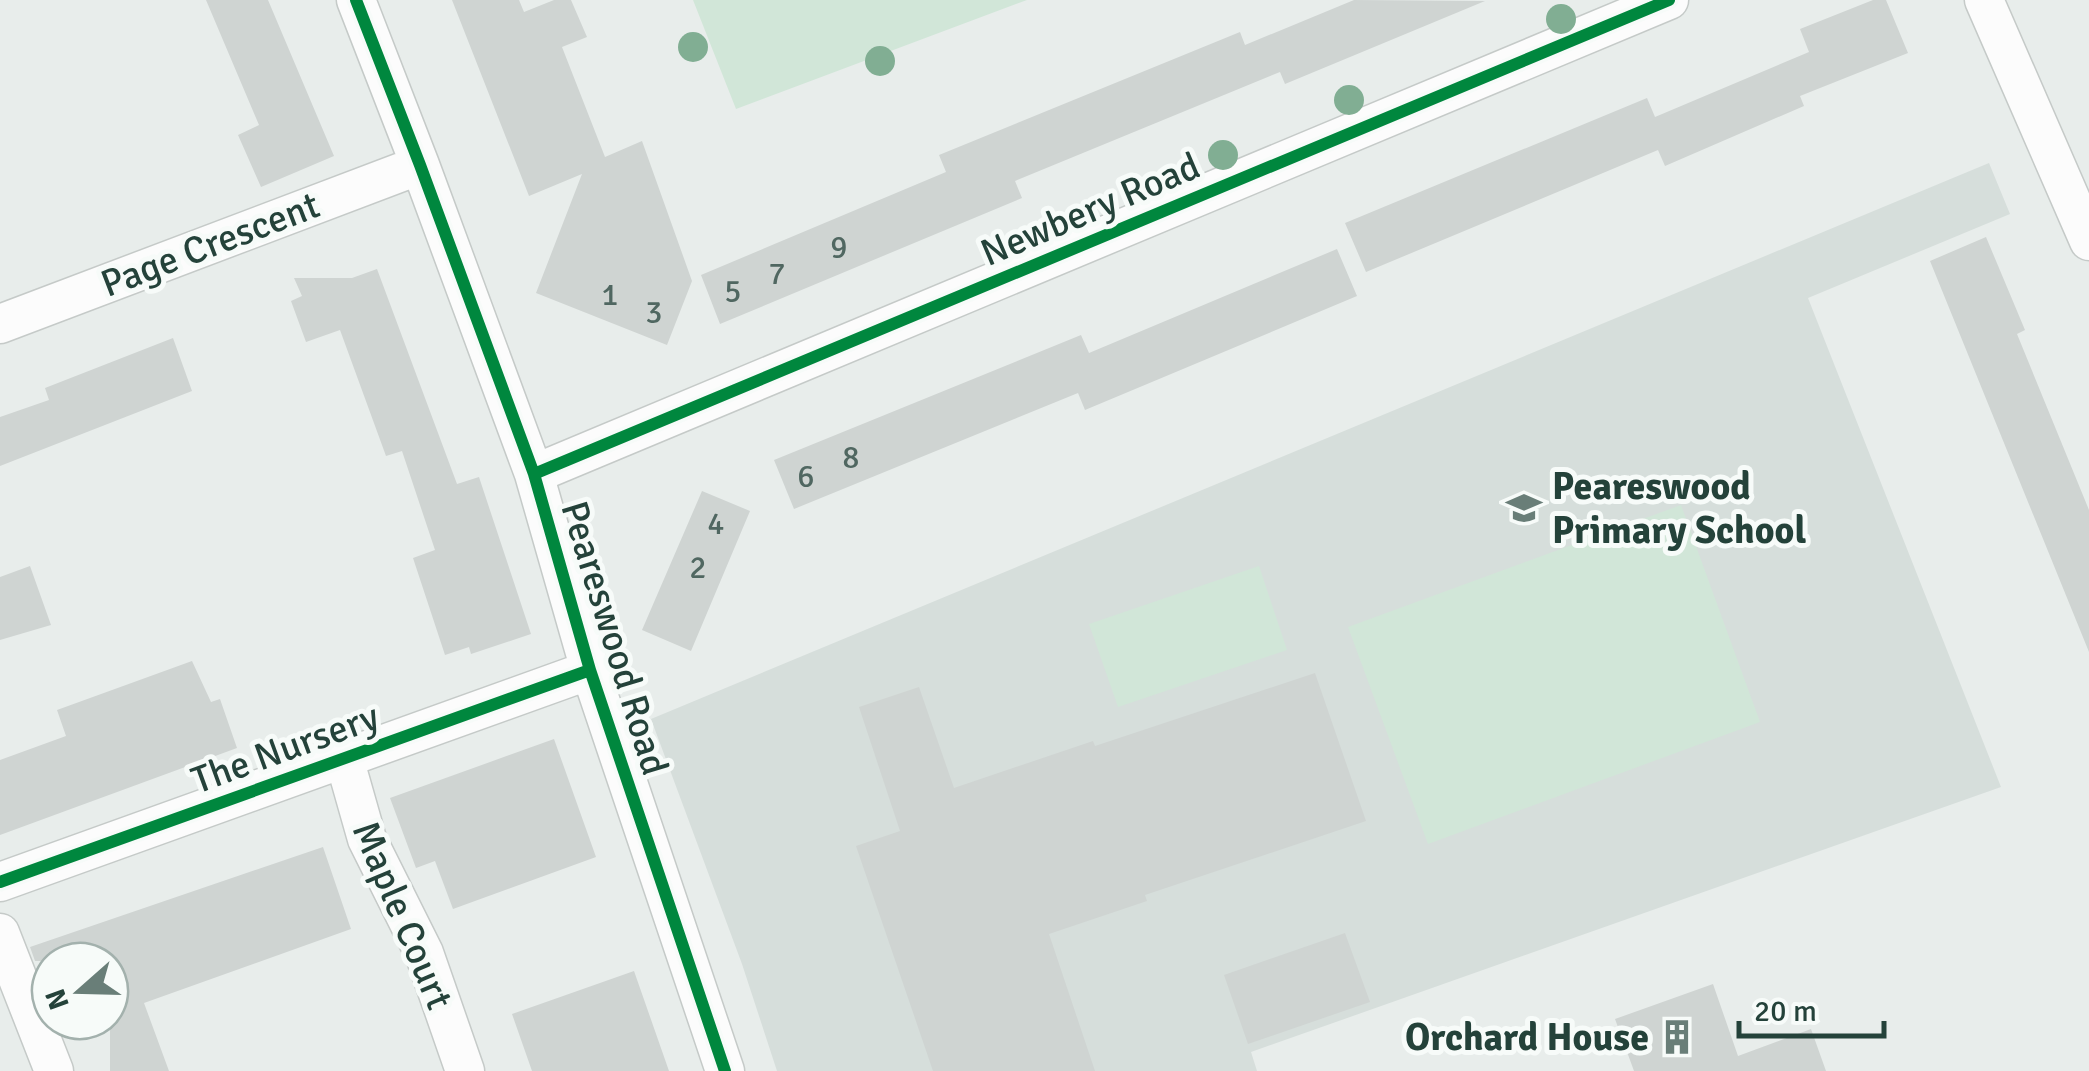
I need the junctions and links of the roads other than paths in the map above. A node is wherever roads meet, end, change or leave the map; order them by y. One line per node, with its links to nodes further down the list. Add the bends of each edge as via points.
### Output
1 (356, 0): 4 (street, Peareswood Road)
2 (1669, 0): 7 (street, Newbery Road)
3 (1984, 0): 5 (street)
4 (420, 165): 6 (street, Page Crescent); 7 (street, Peareswood Road)
5 (2089, 241)
6 (0, 324)
7 (534, 474): 8 (street, Peareswood Road)
8 (590, 670): 9 (street, The Nursery); 14 (street, Peareswood Road)
9 (344, 758): 10 (street, The Nursery); 13 (street, Maple Court, via 366,838 424,953)
10 (0, 882)
11 (0, 933): 12 (street)
12 (54, 1071)
13 (465, 1071)
14 (725, 1071)

